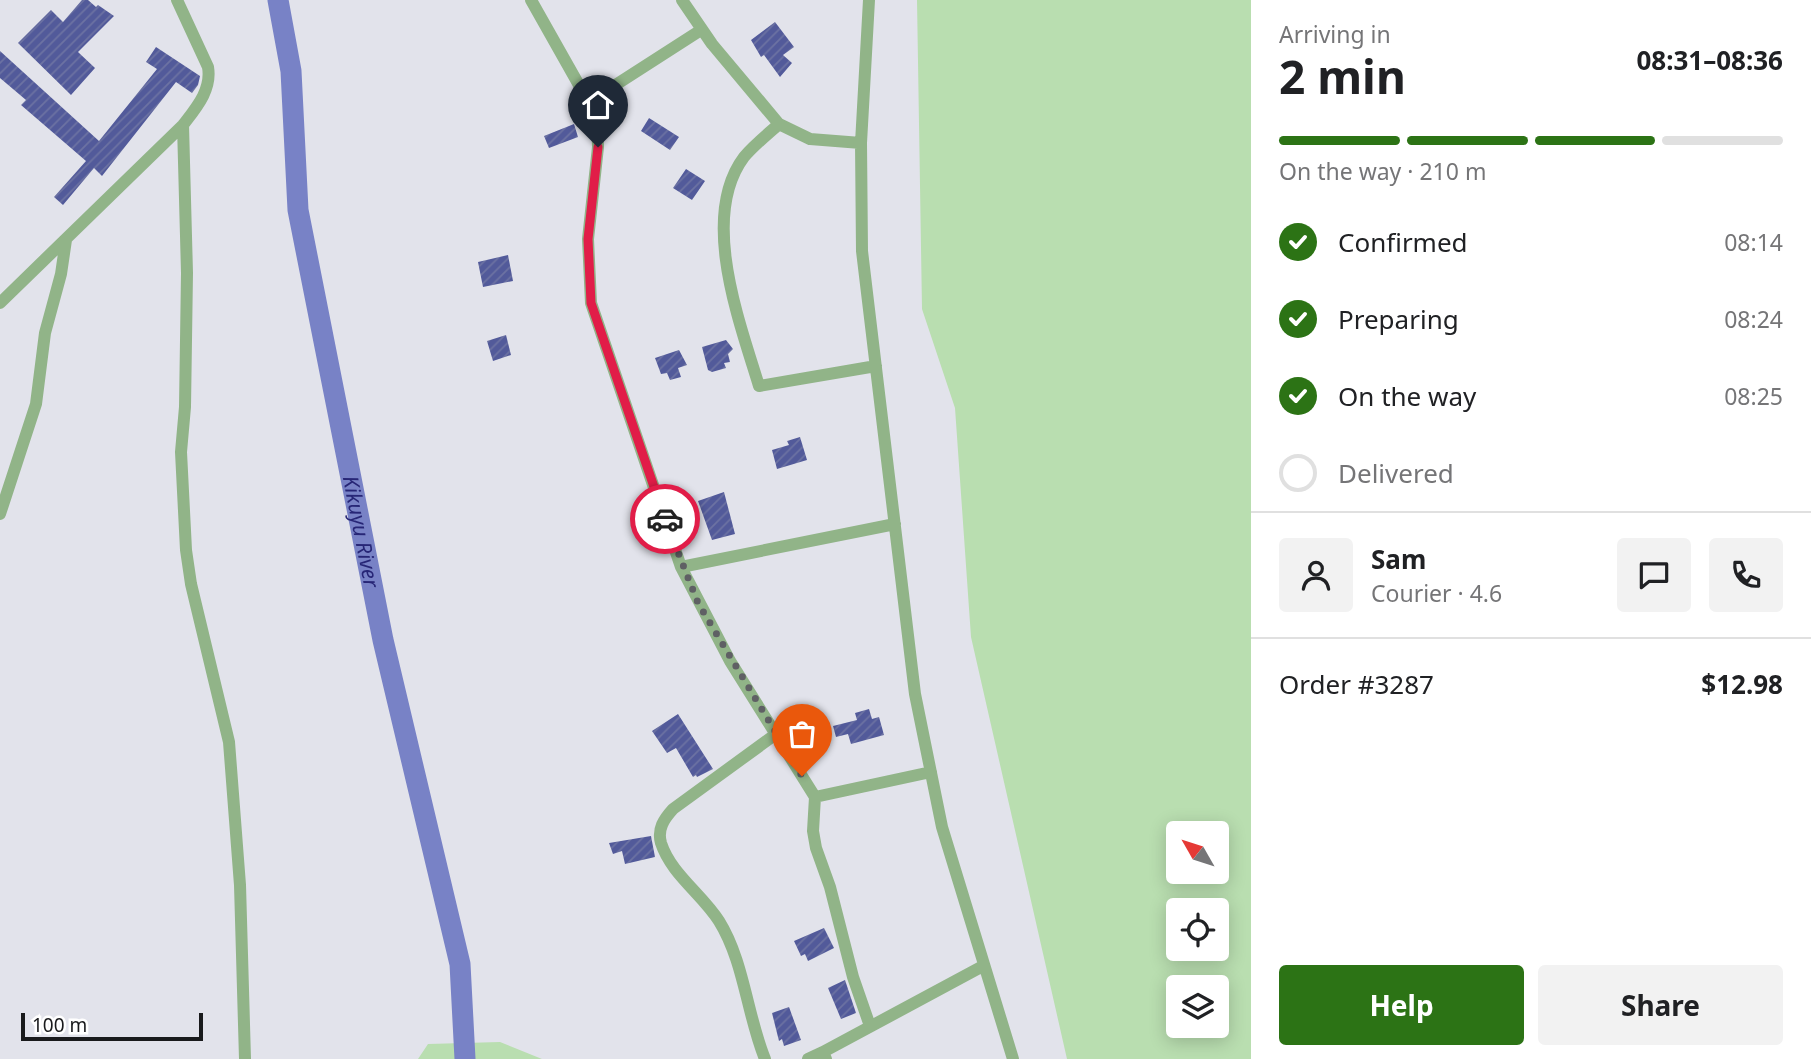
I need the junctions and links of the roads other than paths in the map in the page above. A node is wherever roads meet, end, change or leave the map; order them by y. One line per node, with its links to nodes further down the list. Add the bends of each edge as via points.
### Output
1 (177, 0): 8 (street, via 210,76 204,95)
2 (531, 0): 6 (street)
3 (682, 0): 5 (street)
4 (869, 0): 9 (street)
5 (701, 30): 6 (street); 7 (street)
6 (589, 102): 15 (street, via 597,117 598,147 588,239 591,303)
7 (779, 124): 9 (street, via 810,139); 12 (street, via 745,156 732,178 724,218 726,262 759,386)
8 (183, 125): 10 (street); 22 (street, via 187,273 181,452 186,550 229,742 240,885)
9 (860, 144): 12 (street, via 862,251)
10 (66, 240): 11 (street); 13 (street, via 45,333 36,404)
11 (0, 303)
12 (876, 366): 14 (street)
13 (0, 514)
14 (895, 524): 15 (street); 17 (street, via 915,694)
15 (681, 567): 16 (street, via 730,661)
16 (776, 734): 18 (street); 23 (street, via 673,809 659,832 668,858 729,939)
17 (931, 772): 18 (street); 19 (street, via 942,827)
18 (814, 797): 20 (street, via 816,848)
19 (983, 966): 20 (street); 25 (street)
20 (870, 1026): 21 (street)
21 (824, 1056): 24 (street)
22 (245, 1059)
23 (765, 1059)
24 (808, 1059)
25 (1013, 1059)

